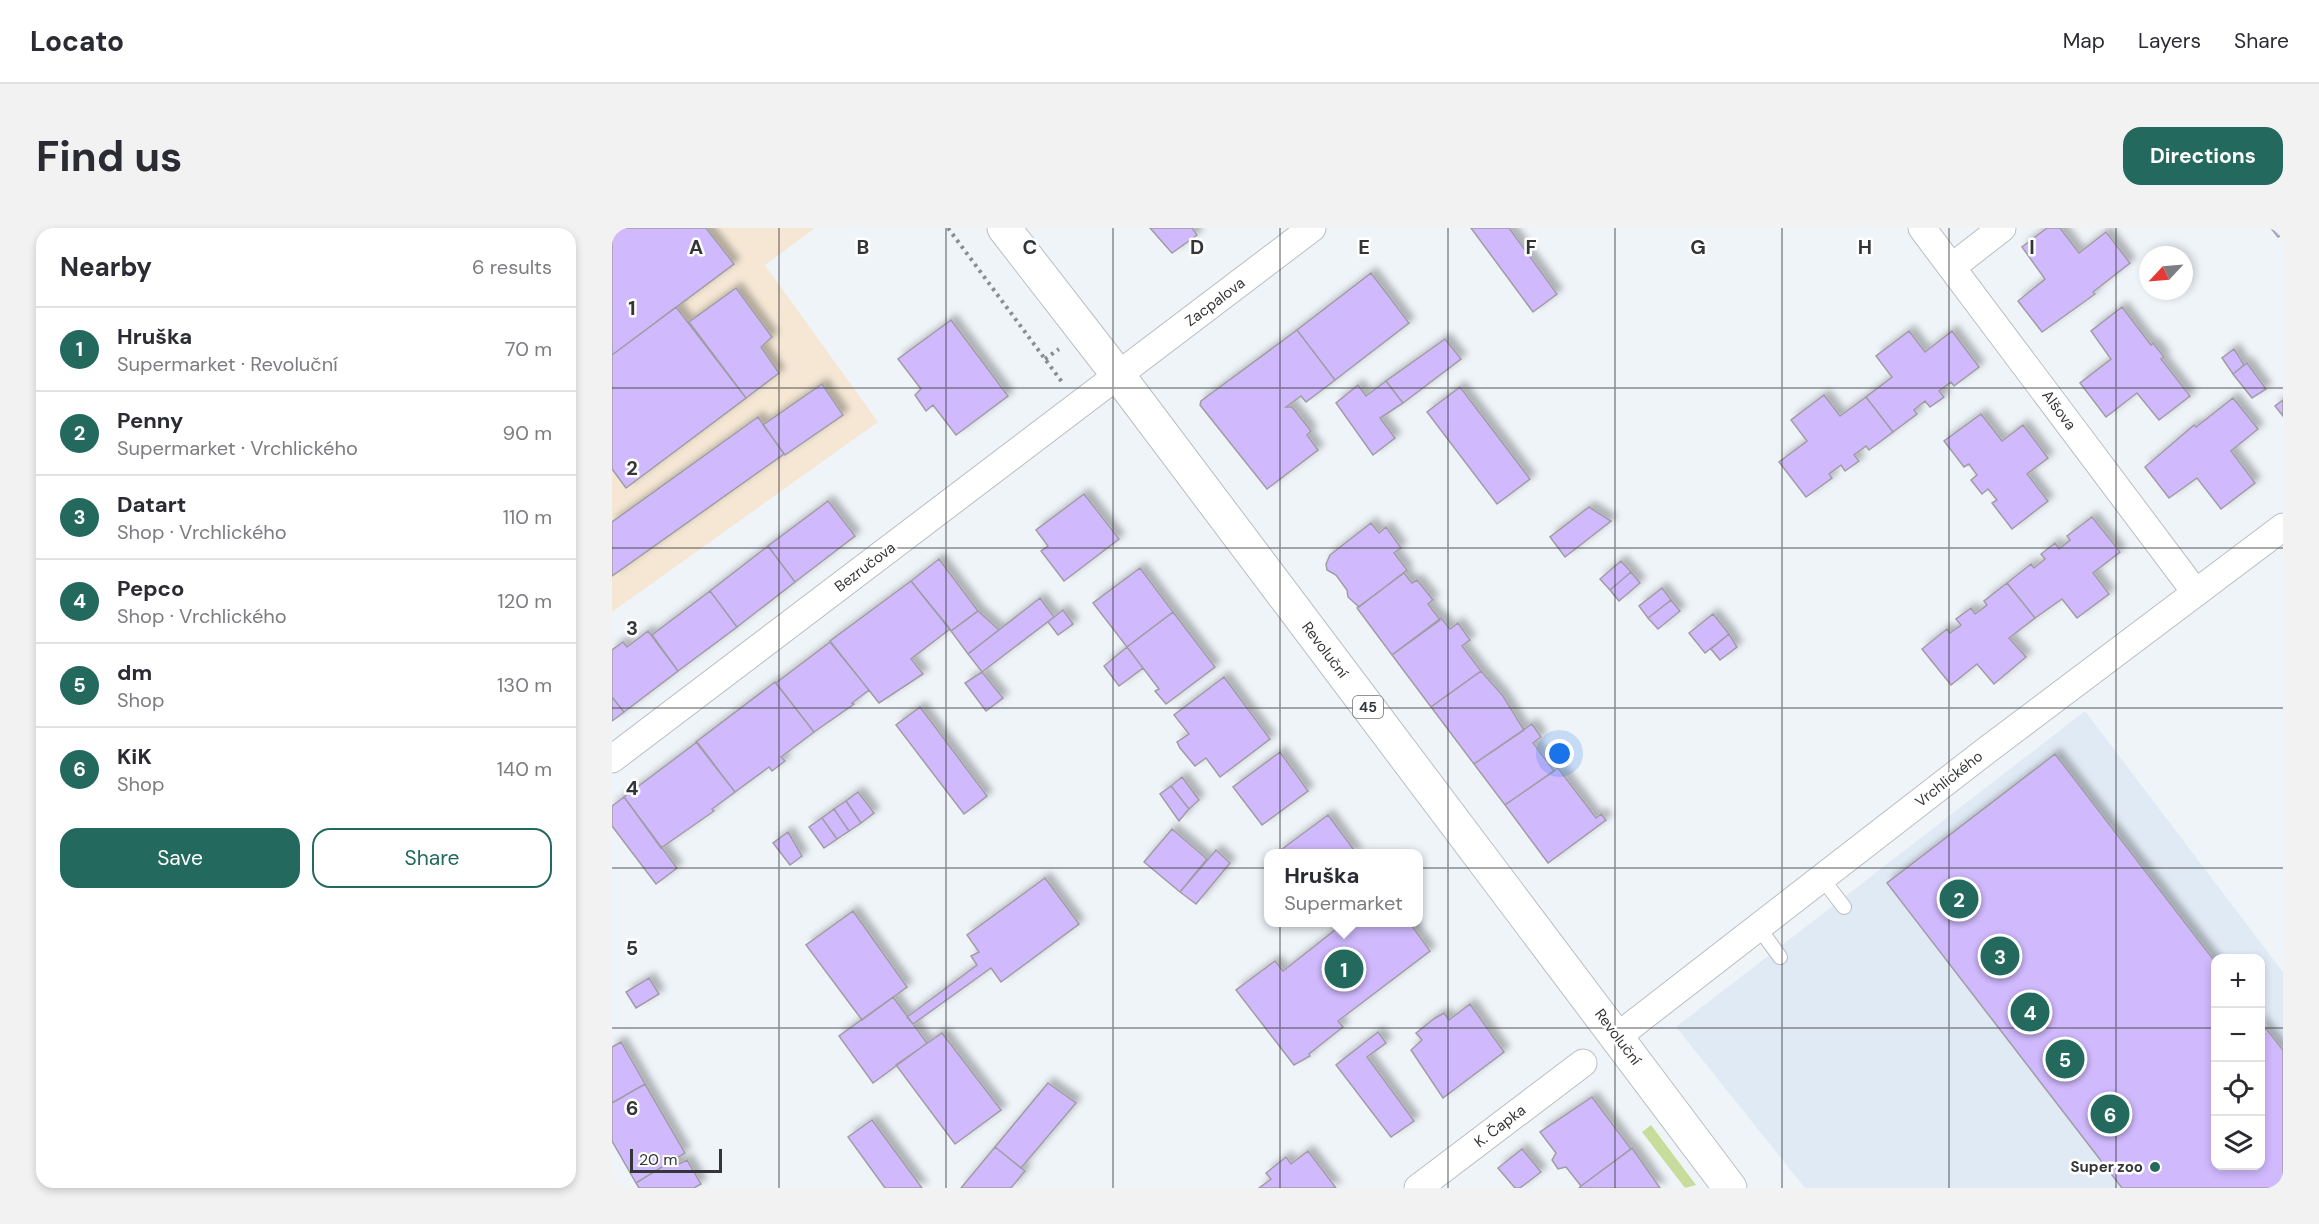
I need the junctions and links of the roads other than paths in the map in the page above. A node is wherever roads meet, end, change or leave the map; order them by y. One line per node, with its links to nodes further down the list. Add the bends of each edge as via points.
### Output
1 (1004, 228): 6 (main road, Revoluční / 45)
2 (1312, 228): 6 (street, Zacpalova)
3 (1922, 228): 5 (street, Alšova)
4 (2002, 228): 5 (street)
5 (1952, 267): 8 (street, Alšova)
6 (1118, 375): 9 (street, Bezručova); 14 (main road, Revoluční / 45)
7 (2283, 527): 8 (street, Vrchlického)
8 (2196, 593): 10 (street, Vrchlického)
9 (612, 759)
10 (1821, 877): 11 (lane); 12 (street, Vrchlického)
11 (1844, 907)
12 (1759, 928): 13 (lane); 14 (street, Vrchlického)
13 (1780, 957)
14 (1618, 1036): 17 (main road, Revoluční / 45)
15 (1582, 1063): 16 (street, K. Čapka)
16 (1418, 1188)
17 (1730, 1188)

